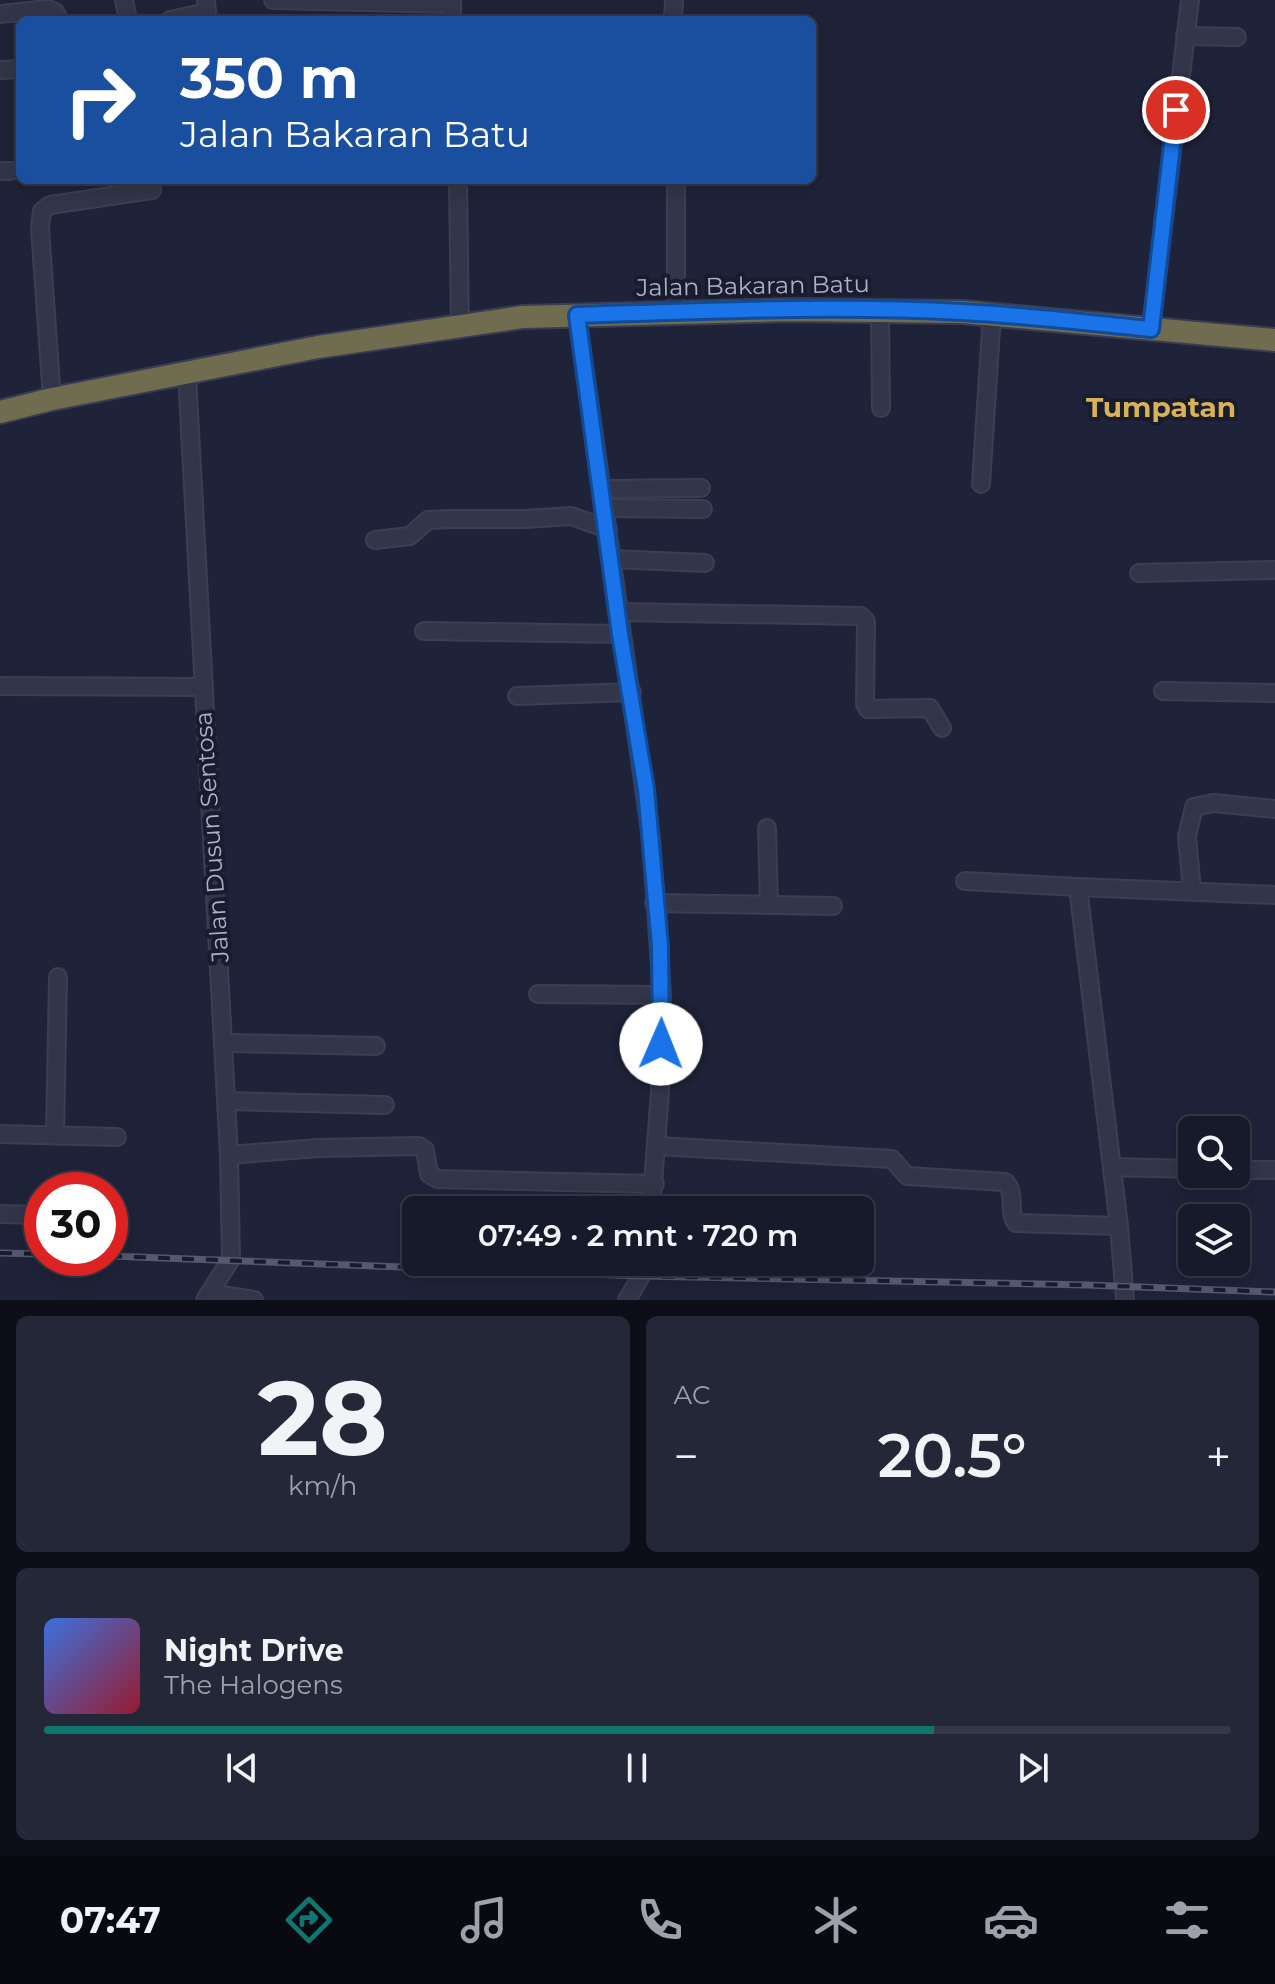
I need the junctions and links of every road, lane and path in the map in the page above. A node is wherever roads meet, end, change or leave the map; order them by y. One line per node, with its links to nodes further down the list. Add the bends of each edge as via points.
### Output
1 (206, 0): 7 (street, via 207,12)
2 (273, 0): 4 (street)
3 (1190, 0): 8 (street)
4 (452, 8)
5 (0, 14): 6 (street, via 48,9)
6 (58, 16)
7 (188, 16)
8 (1185, 36): 9 (street); 18 (street)
9 (1237, 37)
10 (458, 184): 17 (street)
11 (676, 184): 14 (street)
12 (152, 190): 21 (street, via 50,205 42,211)
13 (880, 310): 14 (highway, Jalan Bakaran Batu); 15 (highway, Jalan Bakaran Batu); 22 (street)
14 (676, 312): 16 (highway, Jalan Bakaran Batu)
15 (992, 314): 18 (highway, Jalan Bakaran Batu); 24 (street)
16 (577, 315): 17 (highway, Jalan Bakaran Batu, via 522,317); 26 (street)
17 (460, 328): 20 (highway, Jalan Bakaran Batu, via 318,347)
18 (1151, 329): 19 (highway, Jalan Bakaran Batu)
19 (1275, 340)
20 (187, 375): 21 (highway, Jalan Bakaran Batu); 39 (street, Jalan Dusun Sentosa)
21 (52, 399): 23 (highway, Jalan Bakaran Batu)
22 (881, 408)
23 (0, 412)
24 (981, 484)
25 (701, 488): 26 (street)
26 (601, 489): 27 (street)
27 (604, 508): 28 (street); 29 (street)
28 (703, 509)
29 (608, 529): 30 (street, via 571,516 428,520 410,536); 31 (street)
30 (375, 540)
31 (612, 559): 32 (street); 35 (street)
32 (705, 563)
33 (1275, 570): 34 (street)
34 (1139, 573)
35 (618, 612): 37 (street); 44 (street, via 861,616 866,621 868,709 930,708)
36 (424, 631): 37 (street)
37 (620, 634): 41 (street)
38 (0, 686): 39 (street)
39 (203, 687): 57 (street, Jalan Dusun Sentosa)
40 (1163, 691): 42 (street)
41 (632, 692): 43 (street); 51 (street)
42 (1275, 693)
43 (517, 696)
44 (942, 728)
45 (1275, 809): 49 (street, via 1206,803 1194,807 1187,836)
46 (767, 828): 52 (street)
47 (965, 881): 48 (street)
48 (1078, 887): 49 (street); 66 (street)
49 (1192, 891): 50 (street)
50 (1275, 895)
51 (654, 903): 52 (street); 56 (street)
52 (769, 905): 53 (street)
53 (833, 906)
54 (58, 977): 62 (street)
55 (538, 994): 56 (street)
56 (662, 995): 64 (street)
57 (225, 1043): 58 (street); 59 (street, Jalan Dusun Sentosa)
58 (376, 1046)
59 (227, 1101): 60 (street); 65 (street, Jalan Dusun Sentosa)
60 (385, 1105)
61 (0, 1134): 62 (street)
62 (55, 1135): 63 (street)
63 (117, 1137)
64 (657, 1146): 70 (street); 74 (street, via 892,1159 907,1176 1005,1182 1016,1223)
65 (229, 1155): 70 (street, via 419,1146 425,1150 429,1174 437,1179); 76 (street, Jalan Dusun Sentosa, via 231,1259)
66 (1112, 1167): 67 (street); 74 (street)
67 (1178, 1169)
68 (1250, 1170): 69 (street)
69 (1275, 1170)
70 (655, 1184): 71 (street)
71 (653, 1196)
72 (0, 1214): 73 (street)
73 (24, 1215)
74 (1119, 1226): 77 (street)
75 (641, 1276): 79 (street)
76 (208, 1296): 78 (street)
77 (1125, 1298)
78 (254, 1300)
79 (627, 1300)

